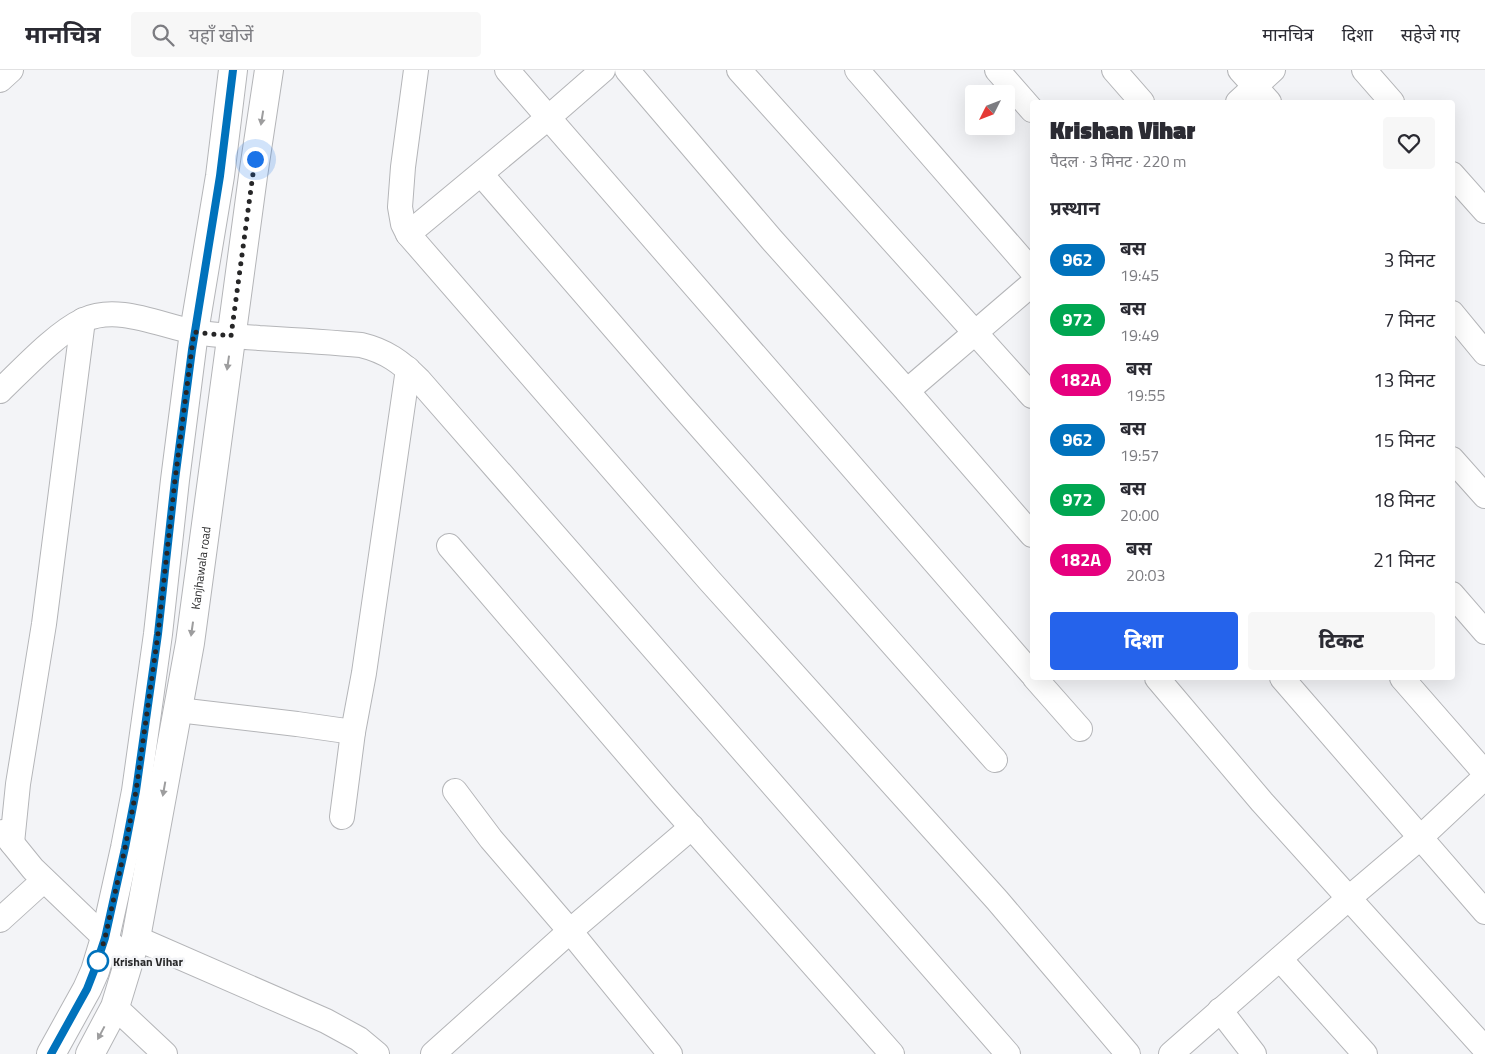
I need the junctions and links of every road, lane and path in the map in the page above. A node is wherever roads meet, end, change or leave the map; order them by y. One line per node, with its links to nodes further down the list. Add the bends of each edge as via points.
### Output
1 (11, 70): 14 (street)
2 (233, 70): 28 (main road, via 220,176)
3 (269, 70): 30 (main road, Kanjhawala road, one-way to 30)
4 (416, 70): 23 (street, via 400,207)
5 (507, 70): 19 (street)
6 (603, 70): 19 (street)
7 (627, 70): 34 (street)
8 (738, 70): 29 (street)
9 (857, 70): 24 (street)
10 (997, 70): 18 (street)
11 (1114, 70): 16 (street)
12 (1273, 70): 15 (street)
13 (1364, 70): 17 (street)
14 (0, 80)
15 (1251, 90)
16 (1140, 100)
17 (1390, 100)
18 (1030, 108)
19 (549, 117): 20 (street); 42 (street)
20 (481, 174): 23 (street); 50 (street)
21 (1455, 177): 22 (street)
22 (1485, 212)
23 (408, 234): 76 (street, via 709,580 997,900)
24 (1030, 268)
25 (1030, 286): 29 (street)
26 (1455, 317): 31 (street)
27 (84, 320): 28 (street, via 99,315 120,315); 33 (street, via 58,336); 55 (street, via 44,624 18,784)
28 (194, 332): 30 (street); 62 (main road, via 137,782)
29 (976, 332): 34 (street); 35 (street)
30 (231, 336): 32 (street, via 361,345 387,354); 47 (main road, Kanjhawala road, one-way to 47)
31 (1485, 353)
32 (408, 369): 49 (street); 75 (street)
33 (0, 391)
34 (907, 391): 38 (street)
35 (1030, 394)
36 (1455, 462): 37 (street)
37 (1485, 496)
38 (1030, 533)
39 (449, 546): 54 (street)
40 (1455, 597): 41 (street)
41 (1485, 632)
42 (1030, 672)
43 (1037, 680): 48 (street)
44 (1158, 680): 58 (street)
45 (1284, 680): 56 (street)
46 (1404, 680): 51 (street)
47 (178, 710): 49 (street); 63 (main road, Kanjhawala road, one-way to 63)
48 (1080, 729)
49 (353, 732): 53 (street)
50 (995, 760)
51 (1485, 775): 56 (street)
52 (455, 791): 61 (street)
53 (342, 817)
54 (692, 827): 61 (street); 74 (street)
55 (6, 836): 57 (street)
56 (1421, 837): 58 (street); 59 (street)
57 (44, 880): 60 (street); 62 (street)
58 (1349, 898): 64 (street); 67 (street)
59 (1485, 912)
60 (0, 920)
61 (570, 931): 72 (street); 73 (street)
62 (105, 938): 63 (street); 68 (main road, via 87,989)
63 (133, 950): 65 (main road, Kanjhawala road); 71 (street, via 326,1021 359,1039)
64 (1280, 959): 66 (street); 79 (street)
65 (115, 1007): 69 (main road, Kanjhawala road, one-way to 69); 70 (street)
66 (1220, 1010): 77 (street); 78 (street)
67 (1485, 1049)
68 (51, 1054)
69 (90, 1054)
70 (165, 1054)
71 (377, 1054)
72 (433, 1054)
73 (670, 1054)
74 (892, 1054)
75 (1008, 1054)
76 (1128, 1054)
77 (1171, 1054)
78 (1254, 1054)
79 (1365, 1054)

